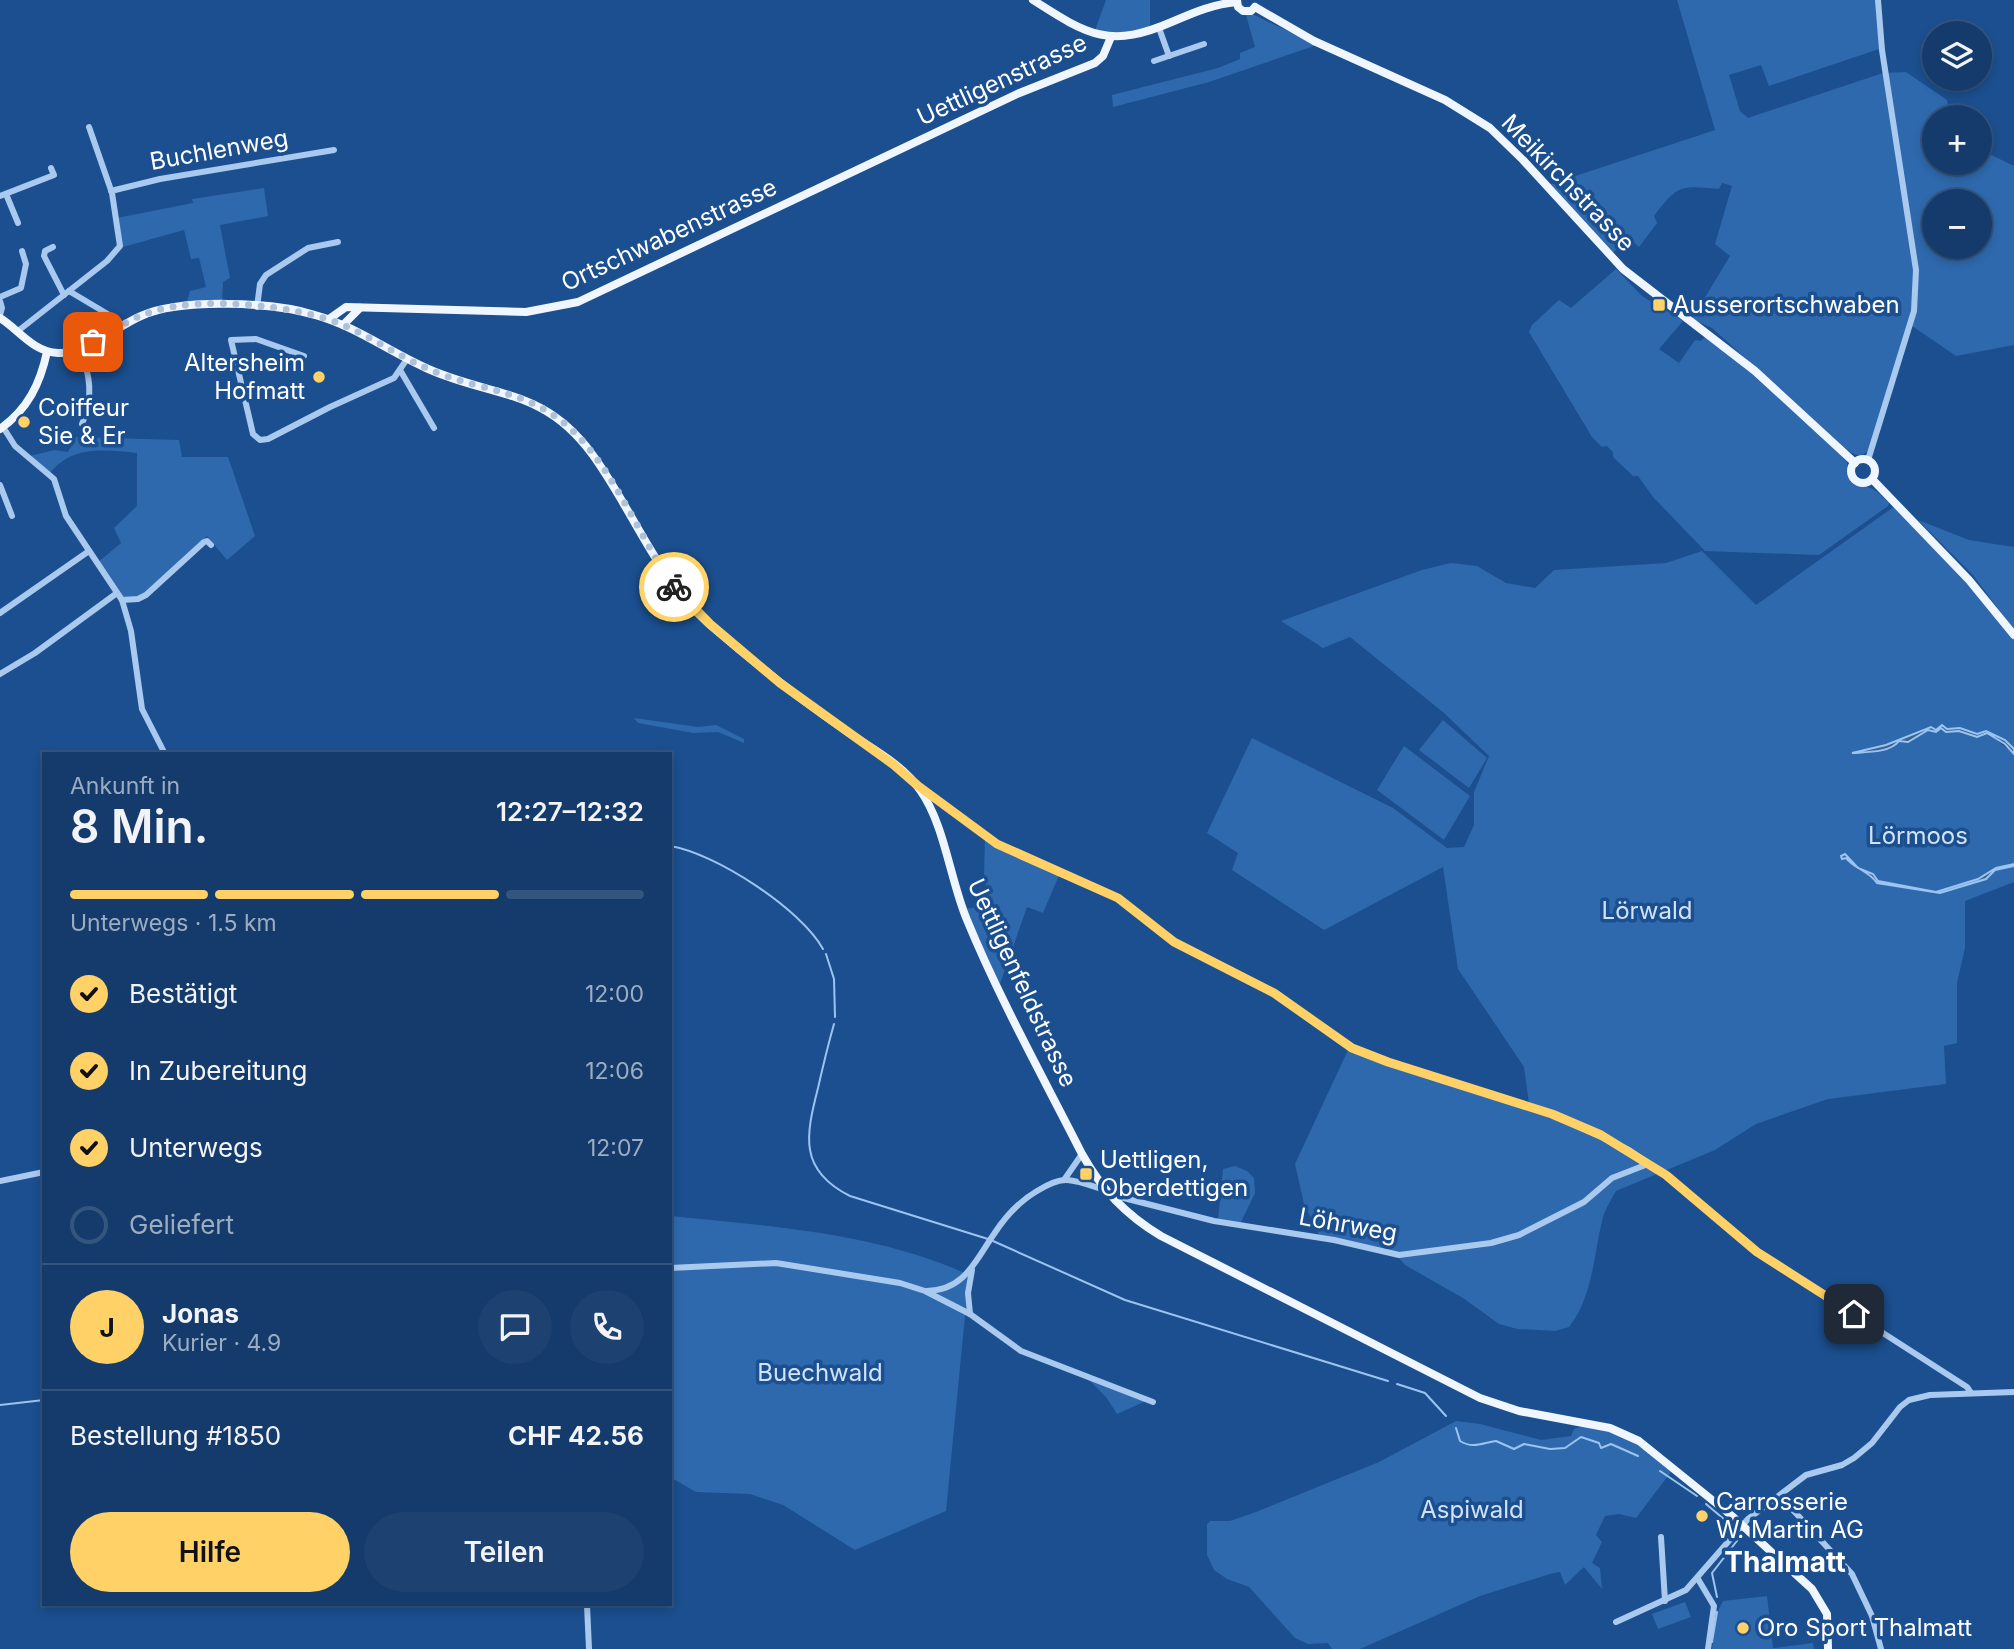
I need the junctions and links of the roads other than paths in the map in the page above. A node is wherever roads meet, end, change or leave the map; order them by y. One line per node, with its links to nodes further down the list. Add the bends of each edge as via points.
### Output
1 (1033, 0): 6 (main road, via 1083,28)
2 (1878, 0): 37 (street, via 1917,293)
3 (1237, 1): 4 (main road, Meikirchstrasse, via 1245,12); 5 (main road, via 1214,5)
4 (1256, 4): 38 (main road, Meikirchstrasse, via 1314,41 1444,100 1490,128 1619,266 1755,371)
5 (1159, 28): 6 (main road); 8 (street)
6 (1111, 37): 12 (main road, Uettligenstrasse, via 1101,58 1088,66)
7 (1203, 44): 8 (street)
8 (1169, 56): 9 (street)
9 (1154, 61)
10 (89, 127): 14 (street)
11 (334, 149): 14 (street, Buchlenweg)
12 (899, 149): 23 (main road, Ortschwabenstrasse, via 566,306 509,312)
13 (51, 168): 15 (street, via 54,175)
14 (111, 191): 20 (street, via 120,246)
15 (3, 195): 16 (street)
16 (18, 223)
17 (338, 242): 22 (street, via 308,248 266,275)
18 (53, 247): 20 (street, via 44,255)
19 (22, 251): 21 (street, via 26,264 20,289)
20 (66, 293): 26 (street); 28 (street)
21 (0, 299): 24 (street)
22 (257, 307): 25 (main road, via 298,310); 26 (main road, via 173,306)
23 (360, 308): 25 (main road, Ortschwabenstrasse, via 343,308); 27 (main road)
24 (0, 316): 28 (main road)
25 (329, 319): 27 (main road, Uettligenfeldstrasse)
26 (122, 325): 29 (main road)
27 (343, 325): 32 (main road, Uettligenfeldstrasse)
28 (18, 331): 30 (main road)
29 (80, 349): 30 (main road); 34 (street, via 91,382)
30 (47, 352): 35 (main road, via 34,392)
31 (304, 356): 33 (street, via 256,340 231,340 253,434 260,440 382,385)
32 (407, 359): 33 (street); 50 (main road, Uettligenfeldstrasse, via 524,398 556,417 593,455 685,601 780,683)
33 (400, 370): 36 (street)
34 (82, 424)
35 (2, 428): 43 (street, via 15,446 54,479 66,516)
36 (434, 428)
37 (1868, 460): 38 (main road); 39 (main road, via 1875,468)
38 (1854, 463): 39 (main road, via 1856,479)
39 (1872, 479): 47 (main road, via 1969,580)
40 (0, 485): 41 (street)
41 (12, 516)
42 (211, 545): 45 (street, via 204,542 146,595)
43 (89, 551): 44 (street); 46 (street)
44 (117, 593): 45 (street); 48 (street)
45 (122, 600): 49 (street, via 142,709)
46 (0, 613)
47 (2014, 635)
48 (0, 674)
49 (164, 752)
50 (917, 785): 51 (street); 52 (main road, Uettligenfeldstrasse)
51 (943, 803): 52 (street); 54 (street, via 997,844 1118,898 1174,942 1274,993 1352,1048 1552,1114 1601,1135)
52 (930, 811): 53 (main road, Uettligenfeldstrasse, via 968,923)
53 (1082, 1154): 56 (street); 58 (main road, Uettligenfeldstrasse)
54 (1648, 1164): 58 (street, Löhrweg, via 1612,1178 1584,1202 1511,1237 1399,1255 1214,1221); 63 (street, via 1757,1252)
55 (42, 1172): 57 (street)
56 (1064, 1180): 58 (street, Löhrweg); 60 (street, via 1031,1194 1008,1216)
57 (0, 1181)
58 (1106, 1192): 67 (main road, Uettligenfeldstrasse, via 1161,1236 1469,1393 1512,1409 1603,1426 1634,1438)
59 (672, 1268): 61 (street, via 776,1263 878,1278)
60 (972, 1270): 61 (street, via 953,1285); 62 (street)
61 (925, 1291): 62 (street)
62 (970, 1314): 65 (street, via 1021,1352)
63 (1971, 1392): 64 (street); 66 (street, via 1909,1400 1854,1458 1812,1472)
64 (2014, 1392)
65 (1153, 1402)
66 (1780, 1496): 67 (street); 76 (street, via 1852,1574 1872,1616)
67 (1743, 1525): 69 (street); 75 (main road, via 1819,1597 1828,1621)
68 (1661, 1537): 70 (street)
69 (1698, 1579): 70 (street); 74 (street, via 1714,1606)
70 (1665, 1601): 72 (street)
71 (587, 1606): 73 (street)
72 (1616, 1622)
73 (589, 1649)
74 (1708, 1649)
75 (1828, 1649)
76 (1881, 1649)

